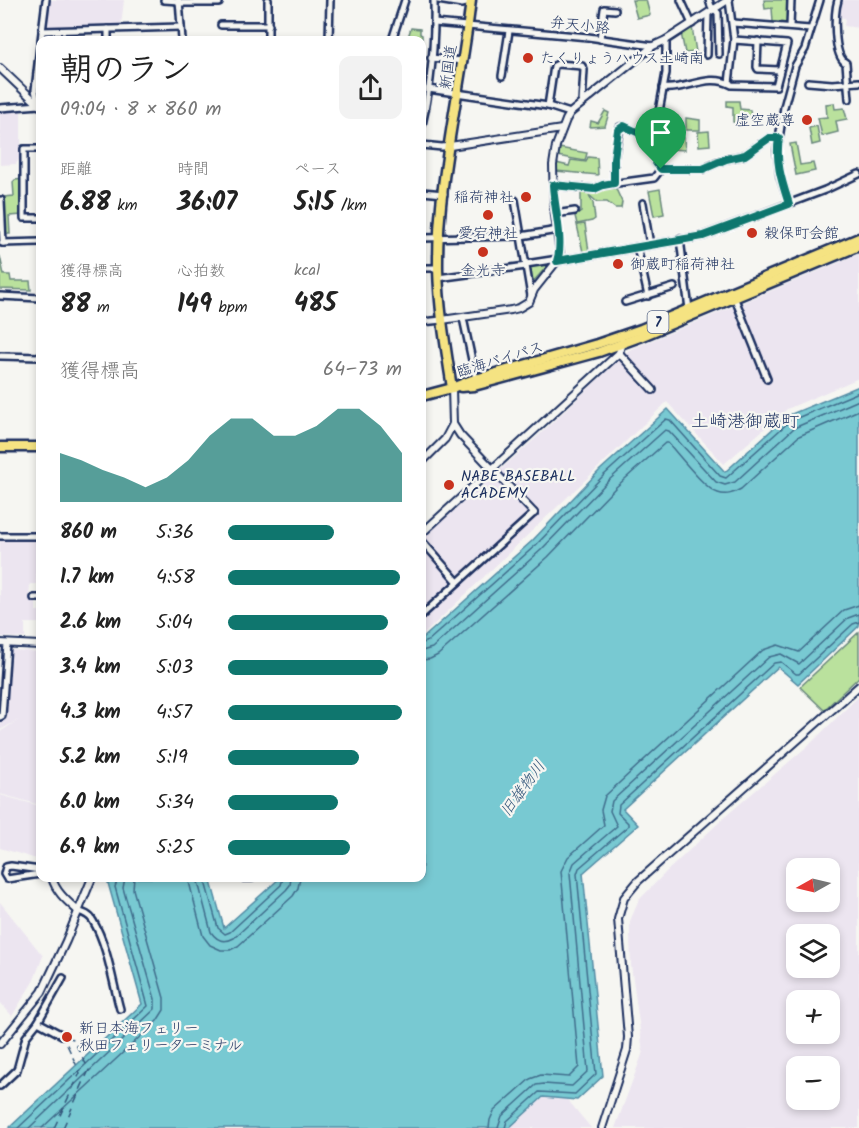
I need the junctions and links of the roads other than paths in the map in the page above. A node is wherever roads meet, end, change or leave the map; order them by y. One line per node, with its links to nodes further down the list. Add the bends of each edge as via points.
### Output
1 (46, 0): 29 (street)
2 (164, 0): 13 (street)
3 (268, 0): 22 (street)
4 (330, 0): 35 (street)
5 (405, 0): 36 (street)
6 (436, 0): 14 (street, via 462,4); 19 (street)
7 (681, 0): 21 (street)
8 (709, 0): 17 (street)
9 (728, 0): 17 (street); 20 (street)
10 (790, 0): 26 (street)
11 (820, 0): 28 (street)
12 (838, 0): 52 (street, via 838,52 846,63)
13 (179, 1): 15 (street); 25 (street)
14 (471, 1): 24 (main road, 新国道)
15 (219, 3)
16 (615, 10): 37 (street, via 604,9)
17 (715, 10): 18 (street); 42 (street, via 719,20)
18 (708, 14): 21 (street); 43 (street)
19 (434, 23): 24 (street, 弁天小路); 44 (street)
20 (733, 23): 26 (street); 39 (street)
21 (692, 24): 38 (street)
22 (269, 25): 23 (street); 34 (street)
23 (221, 26)
24 (468, 26): 30 (street, 弁天小路); 45 (main road, 新国道)
25 (181, 27): 27 (street); 33 (street)
26 (790, 27): 28 (street)
27 (108, 29): 29 (street); 32 (street)
28 (810, 29): 66 (street, via 790,80)
29 (42, 31): 31 (street)
30 (509, 31): 37 (street, 弁天小路); 48 (street)
31 (41, 36)
32 (108, 36)
33 (182, 36)
34 (268, 36)
35 (329, 36)
36 (393, 36)
37 (600, 39): 41 (street, 弁天小路)
38 (666, 40): 41 (street); 53 (street)
39 (734, 40): 40 (street); 51 (street)
40 (759, 41): 47 (street, via 758,69); 47 (street, via 787,44)
41 (653, 46): 59 (street)
42 (719, 54)
43 (707, 55)
44 (431, 58): 45 (street); 54 (street)
45 (463, 61): 55 (main road, 新国道)
46 (0, 68): 57 (street)
47 (779, 70): 51 (street, via 776,86)
48 (502, 76)
49 (808, 82): 52 (street)
50 (859, 82): 52 (street)
51 (729, 83): 53 (street, via 704,80)
52 (847, 83): 56 (street)
53 (663, 88): 65 (street)
54 (428, 89): 55 (street); 58 (street)
55 (458, 94): 61 (street); 68 (main road, 新国道)
56 (849, 99)
57 (36, 101)
58 (426, 101)
59 (582, 103): 61 (street, via 582,66 558,64 554,66); 63 (street)
60 (36, 106): 62 (street)
61 (548, 106): 63 (street)
62 (0, 108)
63 (570, 113): 64 (street)
64 (562, 129): 68 (street); 73 (street, via 556,146)
65 (656, 137): 70 (street, via 656,163); 72 (street, via 620,127)
66 (779, 138): 70 (street, via 769,138 745,155 703,169); 79 (street, via 780,176)
67 (426, 145): 68 (street)
68 (450, 146): 75 (main road, 新国道)
69 (36, 149): 82 (street, via 24,149 24,218)
70 (661, 169): 72 (street, via 654,178)
71 (859, 174): 79 (street)
72 (614, 183): 73 (street, via 594,189)
73 (553, 185): 81 (street)
74 (426, 192): 75 (street)
75 (444, 194): 86 (main road, 新国道)
76 (2, 200): 90 (street)
77 (515, 200): 84 (street)
78 (643, 203): 91 (street)
79 (789, 204): 88 (street, via 703,236)
80 (575, 211): 81 (street)
81 (555, 214): 83 (street)
82 (36, 218)
83 (558, 230): 84 (street); 94 (street)
84 (521, 236): 86 (street); 95 (street)
85 (426, 238): 86 (street)
86 (439, 238): 97 (main road, 新国道)
87 (859, 238): 106 (main road, 臨海バイパス / 7)
88 (680, 240): 91 (street); 106 (street)
89 (36, 242): 90 (street)
90 (2, 243)
91 (650, 245): 93 (street)
92 (859, 246): 104 (main road, 臨海バイパス / 7)
93 (637, 247): 94 (street); 102 (street)
94 (558, 260): 95 (street); 101 (street)
95 (526, 265): 98 (street); 101 (street)
96 (426, 268): 97 (street)
97 (438, 268): 98 (main road, 新国道)
98 (438, 278): 108 (main road, 新国道)
99 (674, 287): 102 (street)
100 (0, 296): 103 (street)
101 (531, 296): 107 (street, via 519,308)
102 (648, 297): 105 (street)
103 (36, 298)
104 (735, 299): 110 (main road, 臨海バイパス / 7); 115 (street)
105 (624, 302)
106 (688, 310): 110 (main road, 臨海バイパス / 7)
107 (463, 318): 108 (street); 114 (street)
108 (442, 320): 109 (street); 116 (main road, 新国道)
109 (426, 322)
110 (623, 339): 111 (street); 114 (main road, 臨海バイパス / 7); 116 (main road, 臨海バイパス / 7, via 599,352 474,386)
111 (619, 353): 117 (street); 123 (street)
112 (0, 356): 113 (street)
113 (36, 357)
114 (476, 379): 116 (main road, 臨海バイパス / 7)
115 (767, 379)
116 (452, 388): 118 (main road, 7); 119 (street)
117 (653, 390)
118 (426, 395)
119 (453, 424): 122 (street, via 445,439); 123 (street)
120 (0, 447): 121 (main road)
121 (36, 447)
122 (426, 458)
123 (493, 470): 124 (street); 125 (street)
124 (534, 513): 129 (street)
125 (426, 529)
126 (0, 536): 127 (street)
127 (36, 536)
128 (426, 546): 129 (street)
129 (458, 582): 130 (street)
130 (426, 611)
131 (4, 644): 132 (street); 134 (street)
132 (36, 645)
133 (859, 686): 147 (street, via 638,881 624,898 618,919 627,1050)
134 (1, 696): 135 (street)
135 (0, 717)
136 (36, 871): 137 (street, via 11,866 6,867 4,874 12,879)
137 (36, 873)
138 (53, 882): 140 (street)
139 (90, 882): 140 (street)
140 (78, 911): 142 (street, via 93,919); 145 (street, via 42,992)
141 (63, 978): 143 (street)
142 (120, 1009)
143 (38, 1022): 144 (street); 146 (street, via 26,1037 16,1070)
144 (62, 1035)
145 (0, 1044)
146 (0, 1086)
147 (602, 1128)

